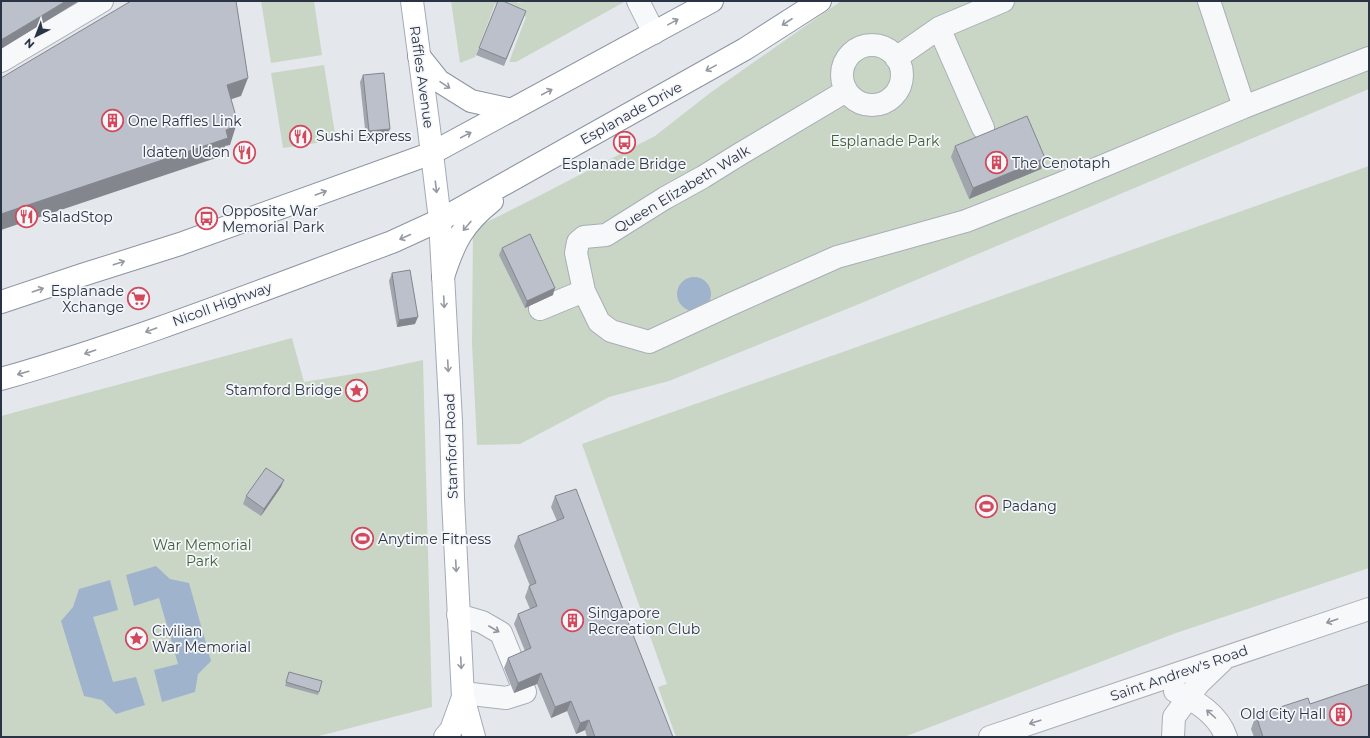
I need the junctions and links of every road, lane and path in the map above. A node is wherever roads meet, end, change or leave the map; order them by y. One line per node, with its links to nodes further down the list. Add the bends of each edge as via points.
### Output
1 (102, 1): 13 (street)
2 (412, 1): 10 (main road, Raffles Avenue)
3 (638, 1): 9 (street)
4 (712, 1): 9 (main road, one-way to 4)
5 (820, 1): 19 (main road, Esplanade Drive, one-way to 19, via 745,49)
6 (1003, 1): 8 (street)
7 (1209, 1): 15 (street)
8 (939, 28): 11 (street); 17 (street)
9 (654, 33): 16 (main road, one-way to 9)
10 (419, 56): 16 (main road, one-way to 16, via 439,81 464,98); 18 (main road, Raffles Avenue)
11 (896, 58): 14 (street, via 885,48 875,45 854,50 843,66 842,78); 14 (street, via 902,77 898,89 890,99 878,104 868,104 855,100)
12 (1369, 58): 15 (street, Queen Elizabeth Walk)
13 (1, 61)
14 (846, 91): 22 (street, Queen Elizabeth Walk, via 606,234 584,237 578,242 576,253)
15 (1244, 107): 22 (street, Queen Elizabeth Walk, via 966,221 837,257 649,342 611,331 600,322)
16 (512, 110): 18 (main road, one-way to 16)
17 (983, 128)
18 (432, 153): 20 (main road, Stamford Road, one-way to 20); 23 (main road, one-way to 18, via 180,244)
19 (539, 165): 20 (main road, Esplanade Drive); 21 (main road, one-way to 21, via 482,209 464,228 451,252)
20 (440, 220): 21 (main road, Stamford Road); 25 (main road, Nicoll Highway, one-way to 25, via 392,242 134,337)
21 (443, 277): 27 (main road, Stamford Road, one-way to 27)
22 (584, 291): 24 (street)
23 (1, 302)
24 (540, 309)
25 (1, 379)
26 (1369, 608): 28 (street, Saint Andrew's Road, one-way to 28)
27 (458, 615): 30 (main road, Stamford Road, one-way to 30); 30 (street, one-way to 30, via 482,622 502,633 525,692 506,698)
28 (1228, 656): 29 (street, Saint Andrew's Road); 31 (street, via 1211,670)
29 (1148, 683): 31 (street, via 1167,687); 34 (street, Saint Andrew's Road, one-way to 34)
30 (463, 695): 32 (main road, via 451,730); 33 (main road, Stamford Road)
31 (1188, 698): 35 (street, via 1174,717); 36 (street, one-way to 31, via 1214,716)
32 (445, 737)
33 (474, 737)
34 (990, 737)
35 (1173, 737)
36 (1226, 737)

